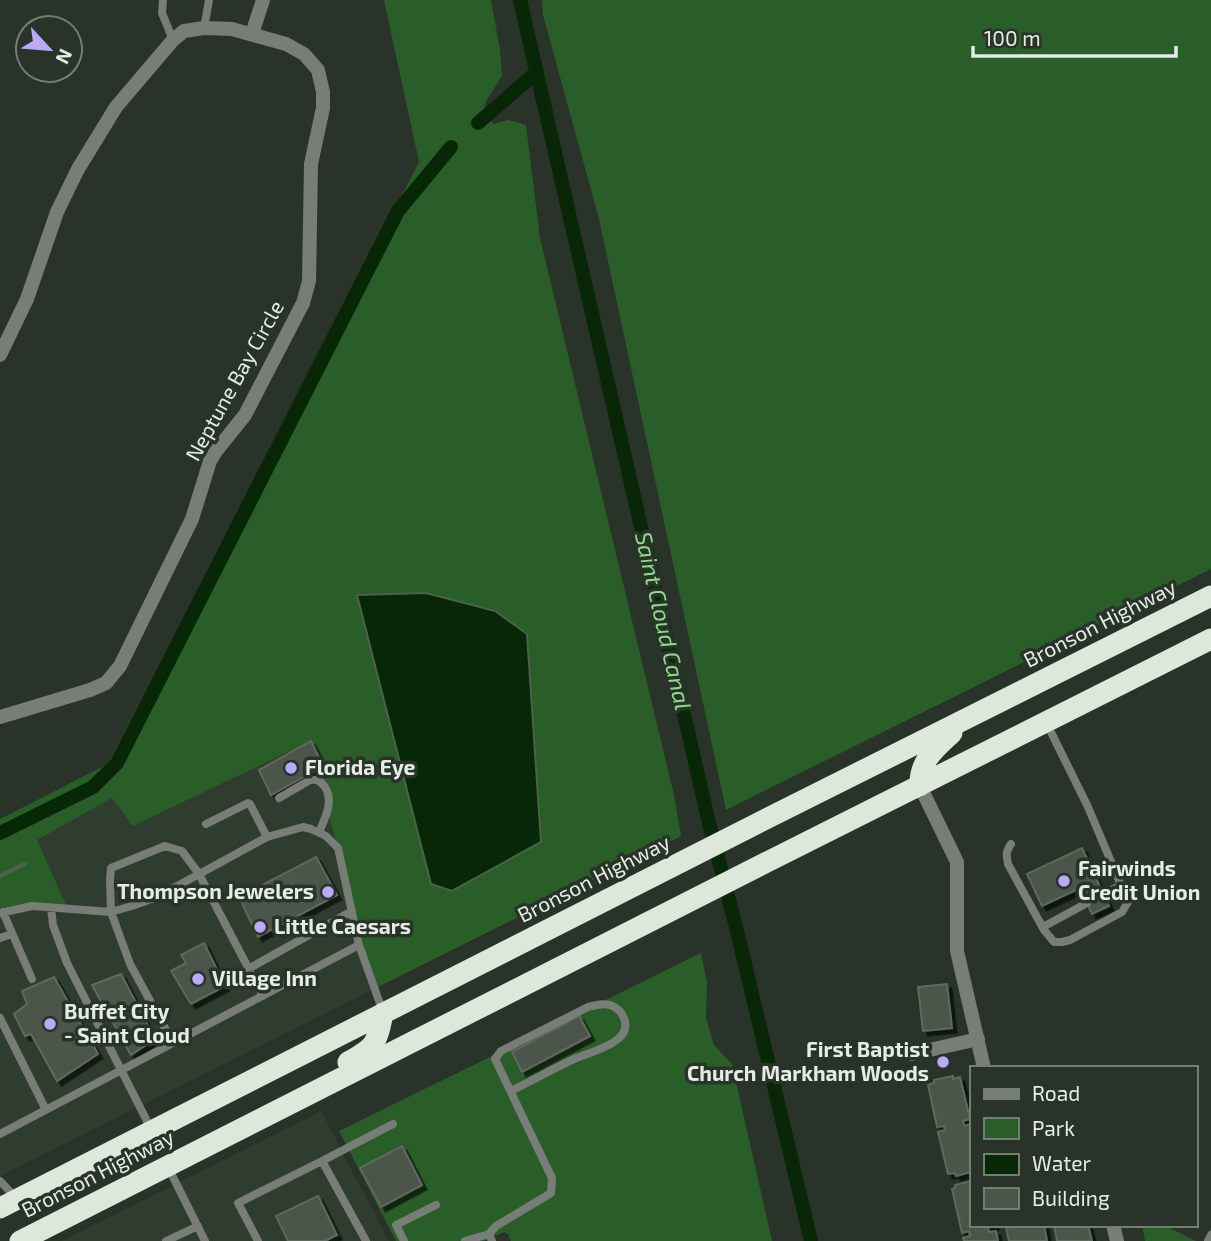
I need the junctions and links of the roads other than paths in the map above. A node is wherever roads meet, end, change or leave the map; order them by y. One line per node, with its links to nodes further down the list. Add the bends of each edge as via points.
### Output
1 (163, 0): 6 (lane, via 162,13)
2 (209, 0): 4 (lane)
3 (263, 0): 5 (street)
4 (204, 28): 5 (street, Neptune Bay Circle); 6 (street, Neptune Bay Circle, via 184,31)
5 (252, 34): 10 (street, Neptune Bay Circle, via 304,54 322,83 323,108 311,164 309,281 303,303 245,415 210,461 192,519 120,666 106,683 90,690)
6 (173, 40): 7 (street, Neptune Bay Circle, via 116,107 78,169)
7 (0, 355)
8 (1211, 596): 11 (highway, Bronson Highway)
9 (1211, 639): 12 (highway, Bronson Highway)
10 (0, 717)
11 (965, 719): 13 (highway, via 927,759); 34 (highway, Bronson Highway)
12 (1046, 722): 13 (highway, Bronson Highway); 20 (lane)
13 (920, 786): 36 (street, via 957,862 957,951); 43 (highway, Bronson Highway)
14 (279, 798): 16 (lane, via 310,780 319,781 327,791 329,806)
15 (206, 824): 17 (lane, via 248,803)
16 (318, 832): 17 (lane, via 303,827); 24 (lane, via 338,848)
17 (267, 836): 19 (lane)
18 (1011, 845): 27 (lane, via 1008,863)
19 (199, 874): 25 (lane, via 159,896); 25 (lane, via 182,851 165,846 111,868); 31 (lane)
20 (1121, 885): 21 (lane); 27 (lane, via 1128,902 1122,912 1070,940 1054,942)
21 (1104, 894)
22 (1087, 903): 27 (lane)
23 (51, 908): 25 (lane); 26 (lane, via 32,906); 40 (lane, via 67,963)
24 (352, 911): 30 (lane); 31 (lane)
25 (111, 912): 37 (lane, via 130,964)
26 (1, 913): 28 (lane)
27 (1042, 927)
28 (12, 934): 29 (lane); 32 (lane)
29 (0, 938)
30 (359, 945): 33 (lane); 34 (lane)
31 (248, 969): 33 (lane)
32 (32, 979)
33 (262, 996): 37 (lane)
34 (383, 1013): 43 (highway, via 370,1049 300,1089); 45 (highway, Bronson Highway)
35 (0, 1018): 42 (lane)
36 (978, 1039): 38 (street); 39 (street)
37 (173, 1043): 40 (lane)
38 (912, 1054)
39 (984, 1066)
40 (121, 1070): 42 (lane); 45 (lane)
41 (511, 1091): 41 (lane, via 495,1059 501,1051 588,1007 611,1006 622,1013 625,1031 619,1039); 54 (lane, via 552,1178 551,1193 496,1226)
42 (46, 1110): 46 (lane)
43 (257, 1121): 48 (highway, Bronson Highway)
44 (393, 1124): 47 (lane)
45 (152, 1130): 50 (highway, Bronson Highway)
46 (0, 1134)
47 (322, 1161): 58 (lane, via 238,1203); 59 (lane)
48 (168, 1166): 52 (lane); 55 (highway, Bronson Highway)
49 (0, 1181): 50 (lane)
50 (9, 1203)
51 (436, 1205): 60 (lane, via 396,1225)
52 (198, 1226): 56 (lane); 57 (lane)
53 (1211, 1235): 62 (lane)
54 (490, 1238): 61 (lane)
55 (27, 1239)
56 (166, 1241)
57 (205, 1241)
58 (258, 1241)
59 (366, 1241)
60 (404, 1241)
61 (465, 1241)
62 (1208, 1241)

